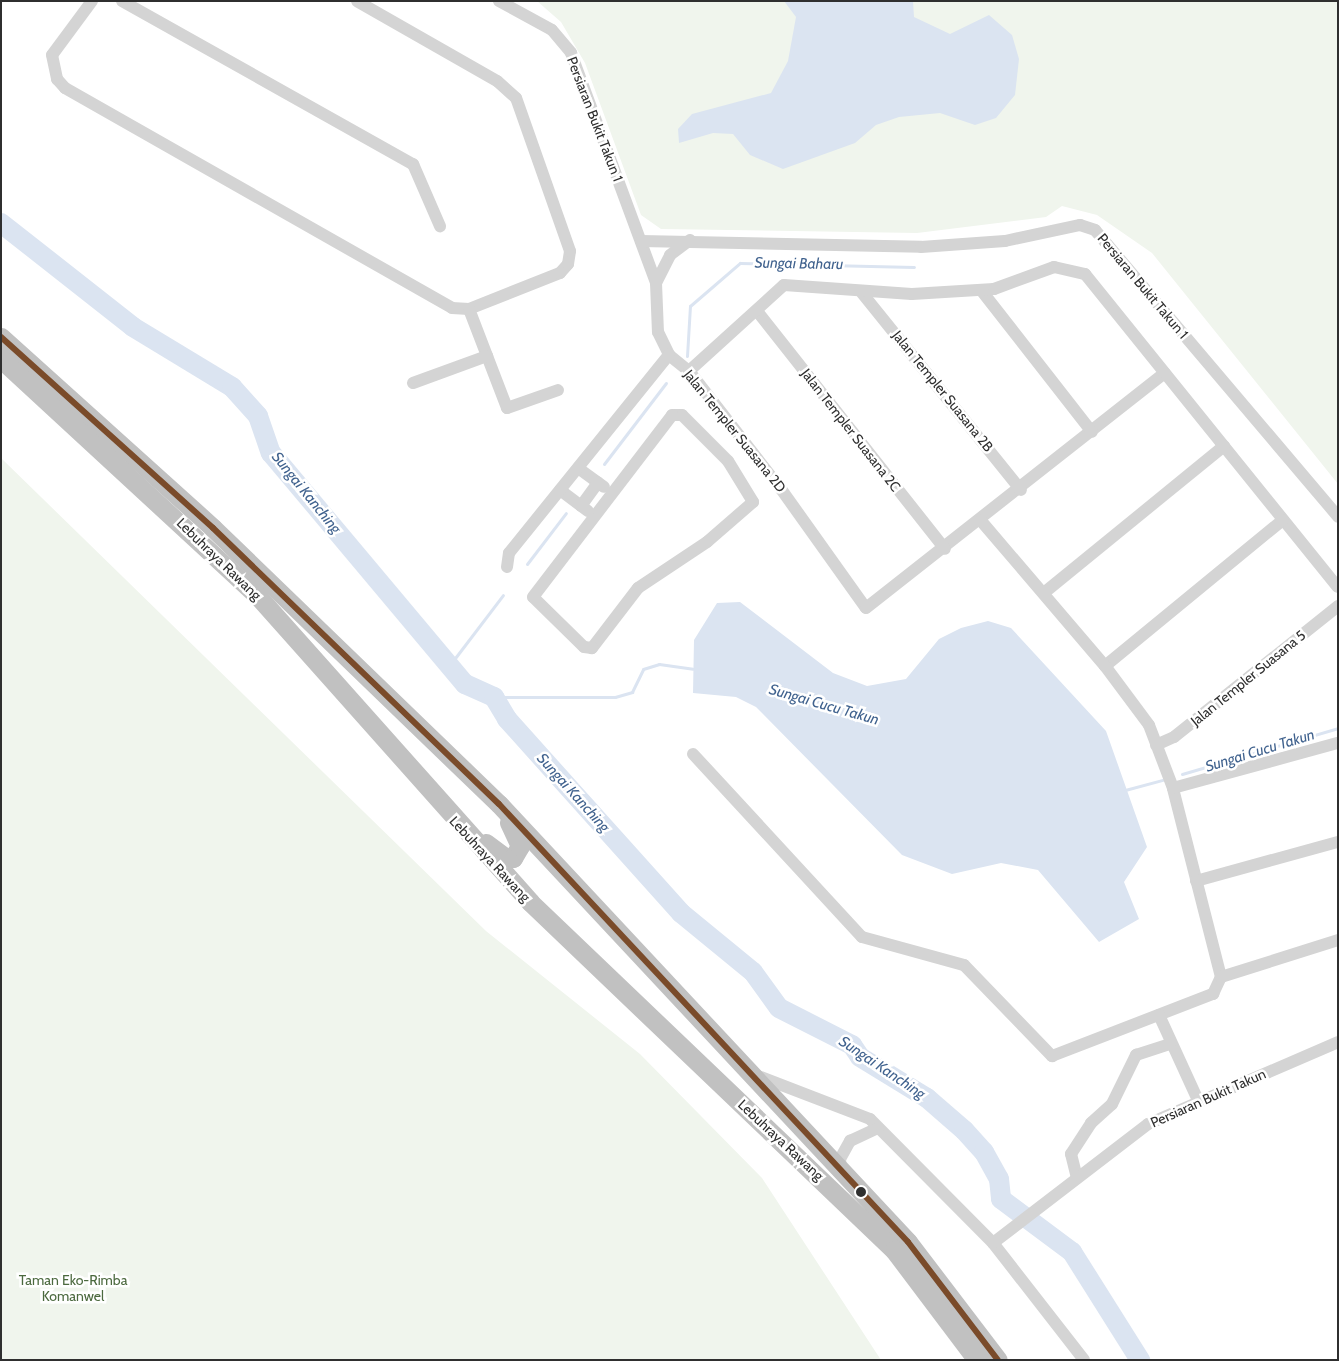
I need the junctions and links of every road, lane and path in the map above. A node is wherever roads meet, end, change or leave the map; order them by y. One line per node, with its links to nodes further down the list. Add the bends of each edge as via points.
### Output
1 (92, 1): 11 (street, via 52,55 57,79 65,88 430,299)
2 (122, 1): 5 (street, via 413,164)
3 (499, 1): 7 (street, Persiaran Bukit Takun 1, via 552,30 571,53)
4 (361, 2): 11 (street, via 497,81 516,98 570,251 568,264 560,273)
5 (440, 226)
6 (690, 240): 7 (street, Persiaran Bukit Takun 1); 8 (street, via 670,255); 26 (street, Persiaran Bukit Takun 1, via 921,247 1005,241 1080,225 1095,230)
7 (641, 241): 8 (street, Jalan Templer Suasana 2D)
8 (656, 284): 14 (street, Jalan Templer Suasana 2D, via 658,332)
9 (981, 290): 10 (street); 18 (street, via 1054,267 1084,274); 21 (street)
10 (862, 293): 12 (street, via 784,285); 25 (street, Jalan Templer Suasana 2B)
11 (469, 309): 15 (street)
12 (756, 311): 17 (street); 29 (street, Jalan Templer Suasana 2C)
13 (1, 337): 40 (highway, Lebuhraya Rawang, via 213,528)
14 (669, 355): 17 (street, Jalan Templer Suasana 2D); 23 (street)
15 (487, 356): 19 (street); 20 (street, via 507,408)
16 (1, 359): 41 (highway, Lebuhraya Rawang, via 255,593)
17 (689, 371): 29 (street, Jalan Templer Suasana 2D, via 781,489 866,608)
18 (1165, 373): 21 (street); 22 (street)
19 (413, 383)
20 (558, 390)
21 (1092, 432): 25 (street)
22 (1224, 446): 27 (street); 32 (street)
23 (578, 468): 24 (street); 24 (street, via 601,485 584,508)
24 (560, 490): 30 (street, via 509,552)
25 (1022, 490): 28 (street)
26 (1338, 517)
27 (1283, 520): 31 (street); 35 (street)
28 (981, 521): 29 (street); 32 (street)
29 (945, 549)
30 (507, 567)
31 (1338, 587)
32 (1045, 592): 35 (street)
33 (534, 597): 33 (street, via 672,415 682,415 728,461 752,497 750,505 708,542 638,588 592,648 584,647)
34 (1338, 606): 37 (street, Jalan Templer Suasana 5, via 1174,737)
35 (1105, 666): 37 (street, via 1149,725)
36 (1338, 743): 39 (street)
37 (1156, 745): 39 (street)
38 (693, 754): 46 (street, via 862,937 964,965 1052,1056)
39 (1173, 788): 43 (street)
40 (499, 804): 41 (highway, via 520,846 513,858 506,858); 49 (highway, Lebuhraya Rawang)
41 (458, 826): 55 (highway, Lebuhraya Rawang, via 661,1032 875,1230 937,1303)
42 (1338, 842): 43 (street)
43 (1196, 881): 45 (street)
44 (1338, 940): 45 (street)
45 (1222, 977): 46 (street, via 1213,994)
46 (1159, 1015): 48 (street)
47 (1338, 1042): 50 (street, Persiaran Bukit Takun)
48 (1170, 1044): 50 (street); 53 (street, via 1136,1055 1112,1104 1091,1123 1070,1154)
49 (747, 1070): 51 (street, via 784,1088 858,1112); 52 (highway, Lebuhraya Rawang)
50 (1198, 1100): 53 (street, Persiaran Bukit Takun, via 1148,1124)
51 (878, 1128): 52 (street, via 850,1141 840,1159); 54 (street)
52 (841, 1169): 56 (highway, Lebuhraya Rawang, via 951,1294)
53 (1077, 1178): 54 (street, Persiaran Bukit Takun)
54 (993, 1243): 57 (street)
55 (977, 1360)
56 (998, 1360)
57 (1084, 1360)

